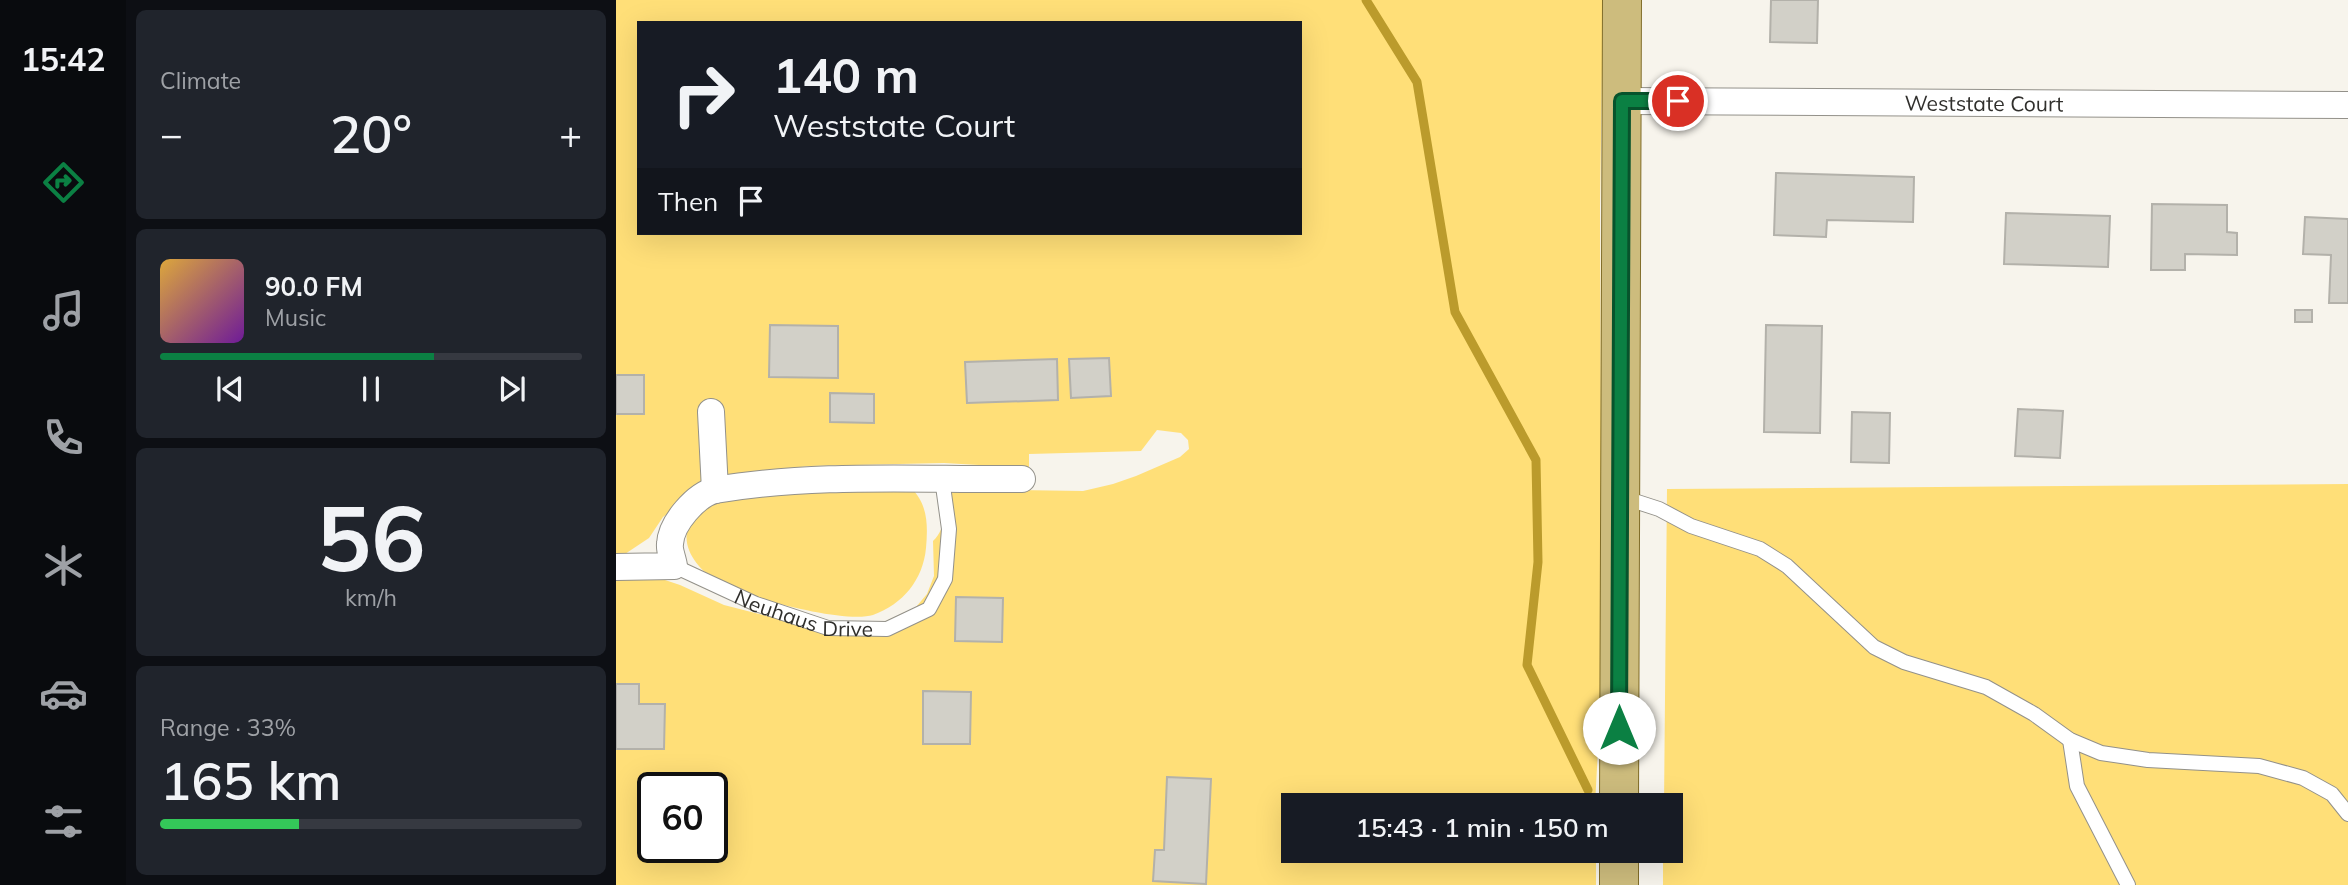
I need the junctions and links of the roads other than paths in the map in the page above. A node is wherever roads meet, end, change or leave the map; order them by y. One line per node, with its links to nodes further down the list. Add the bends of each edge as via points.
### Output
1 (1622, 0): 2 (main road)
2 (1622, 101): 3 (street, Weststate Court); 8 (main road)
3 (2348, 105)
4 (711, 412): 7 (street)
5 (1022, 479): 6 (street)
6 (942, 480): 7 (street, via 798,482); 9 (lane, Neuhaus Drive, via 949,529 945,579 929,609 887,629 828,628 756,604)
7 (715, 491): 9 (street, via 682,513 670,543)
8 (1620, 497): 11 (lane, via 1760,549 1787,566 1874,647 1904,662 1986,687); 12 (main road)
9 (674, 566): 10 (street, Neuhaus Drive)
10 (616, 567)
11 (2070, 740): 13 (lane, via 2101,753 2148,760 2259,766 2303,778 2332,793); 16 (lane, via 2077,786)
12 (1619, 793)
13 (2348, 814)
14 (1619, 863): 15 (main road)
15 (1619, 885)
16 (2128, 885)

